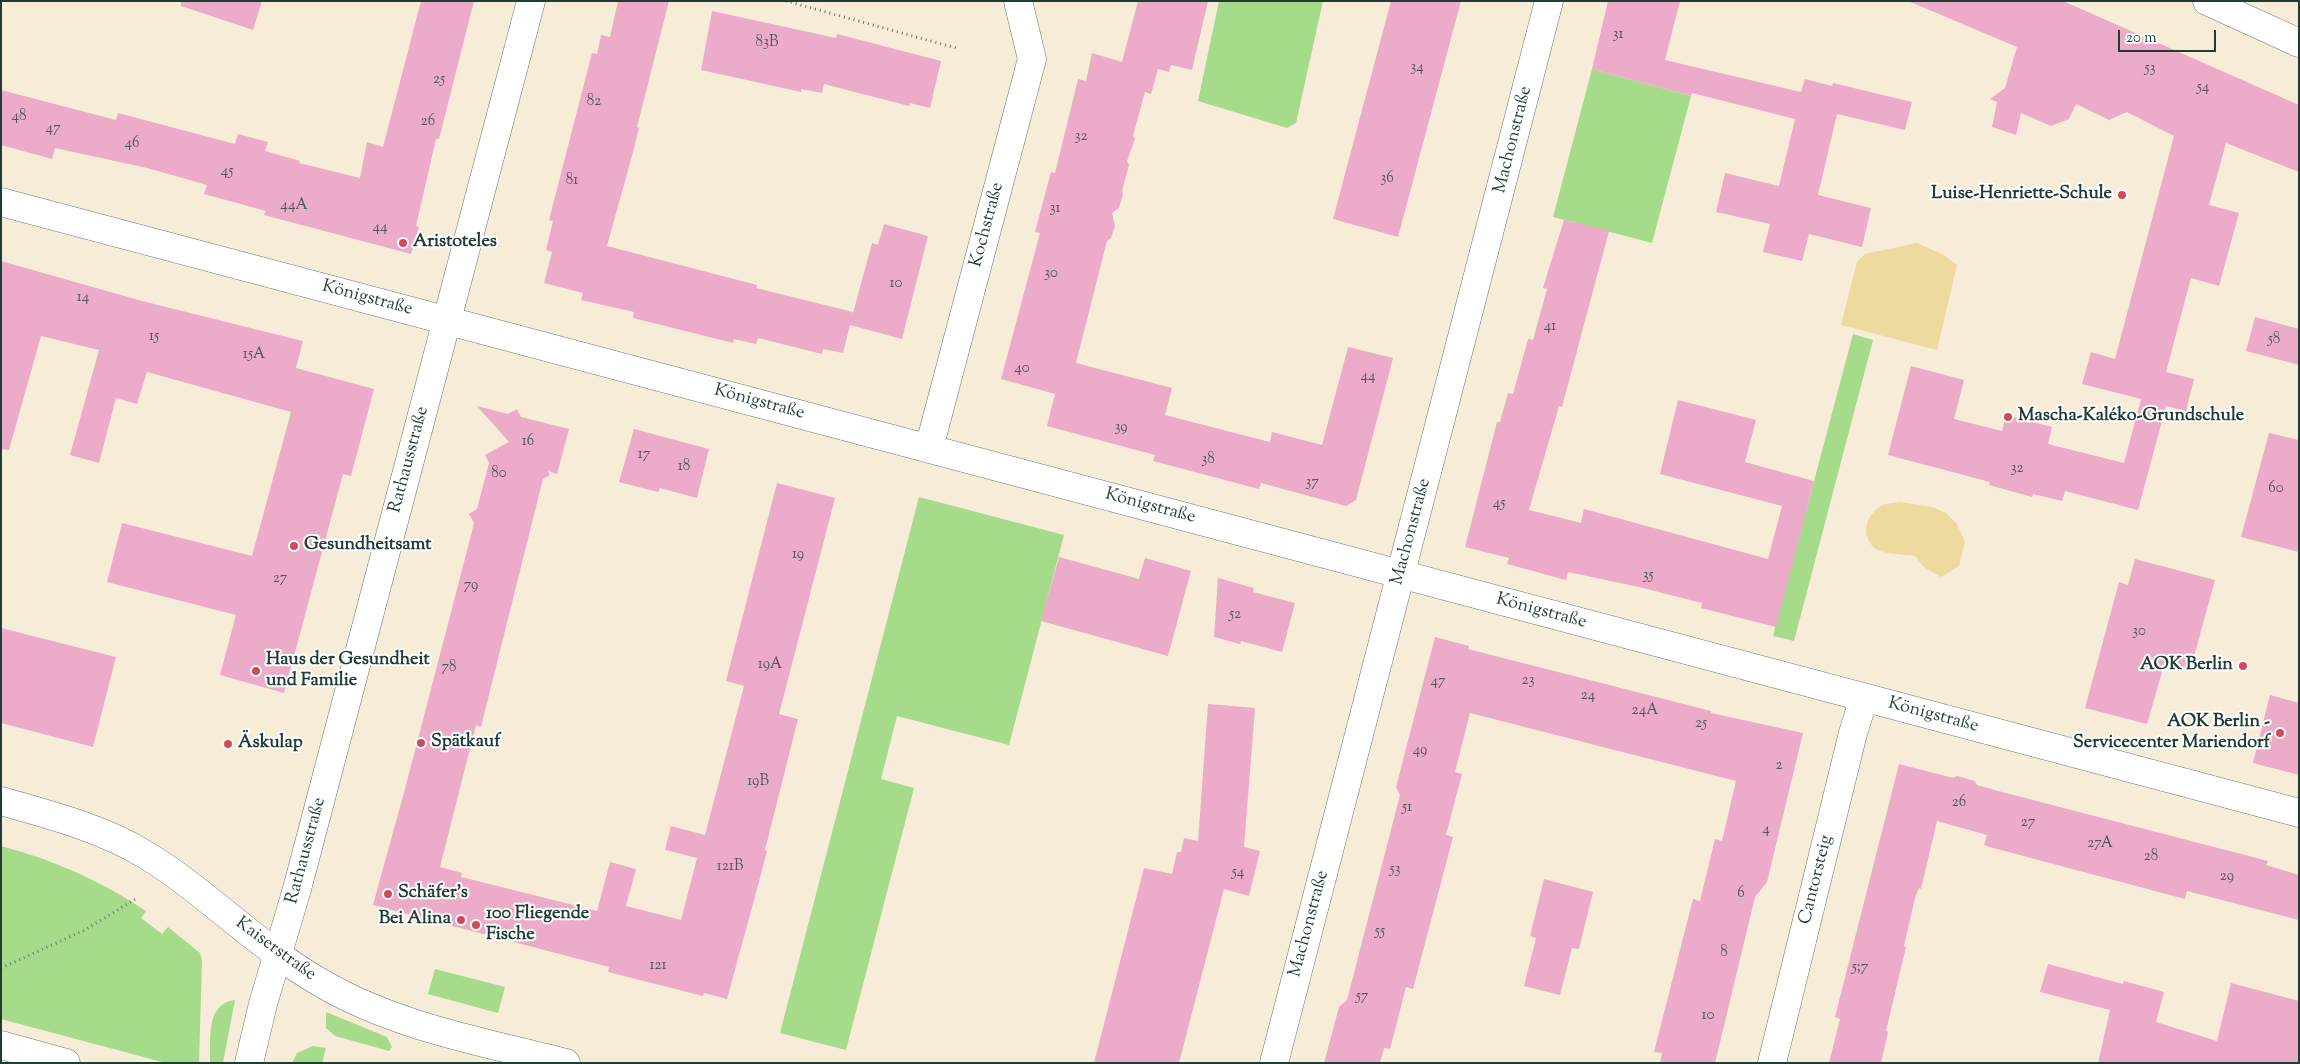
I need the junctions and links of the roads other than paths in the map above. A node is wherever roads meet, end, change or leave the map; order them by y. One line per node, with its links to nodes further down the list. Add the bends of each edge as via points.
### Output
1 (531, 1): 7 (street, Rathausstraße)
2 (1018, 1): 8 (street, Kochstraße, via 1032,59)
3 (1549, 1): 9 (street, Machonstraße)
4 (2207, 1): 5 (street)
5 (2299, 43)
6 (1, 202): 7 (street, Königstraße)
7 (447, 320): 8 (street, Königstraße); 13 (street, Rathausstraße)
8 (929, 448): 9 (street, Königstraße)
9 (1401, 574): 10 (street, Königstraße); 18 (street, Machonstraße)
10 (1864, 698): 12 (street, Königstraße); 19 (street, Cantorsteig)
11 (1, 801): 13 (street, Kaiserstraße, via 100,832 146,855)
12 (2299, 813)
13 (279, 955): 16 (street, Rathausstraße, via 262,1004); 17 (street, Kaiserstraße, via 321,983 367,1006 433,1029)
14 (1, 1045): 15 (street)
15 (66, 1063)
16 (249, 1063)
17 (566, 1063)
18 (1274, 1063)
19 (1772, 1063)

